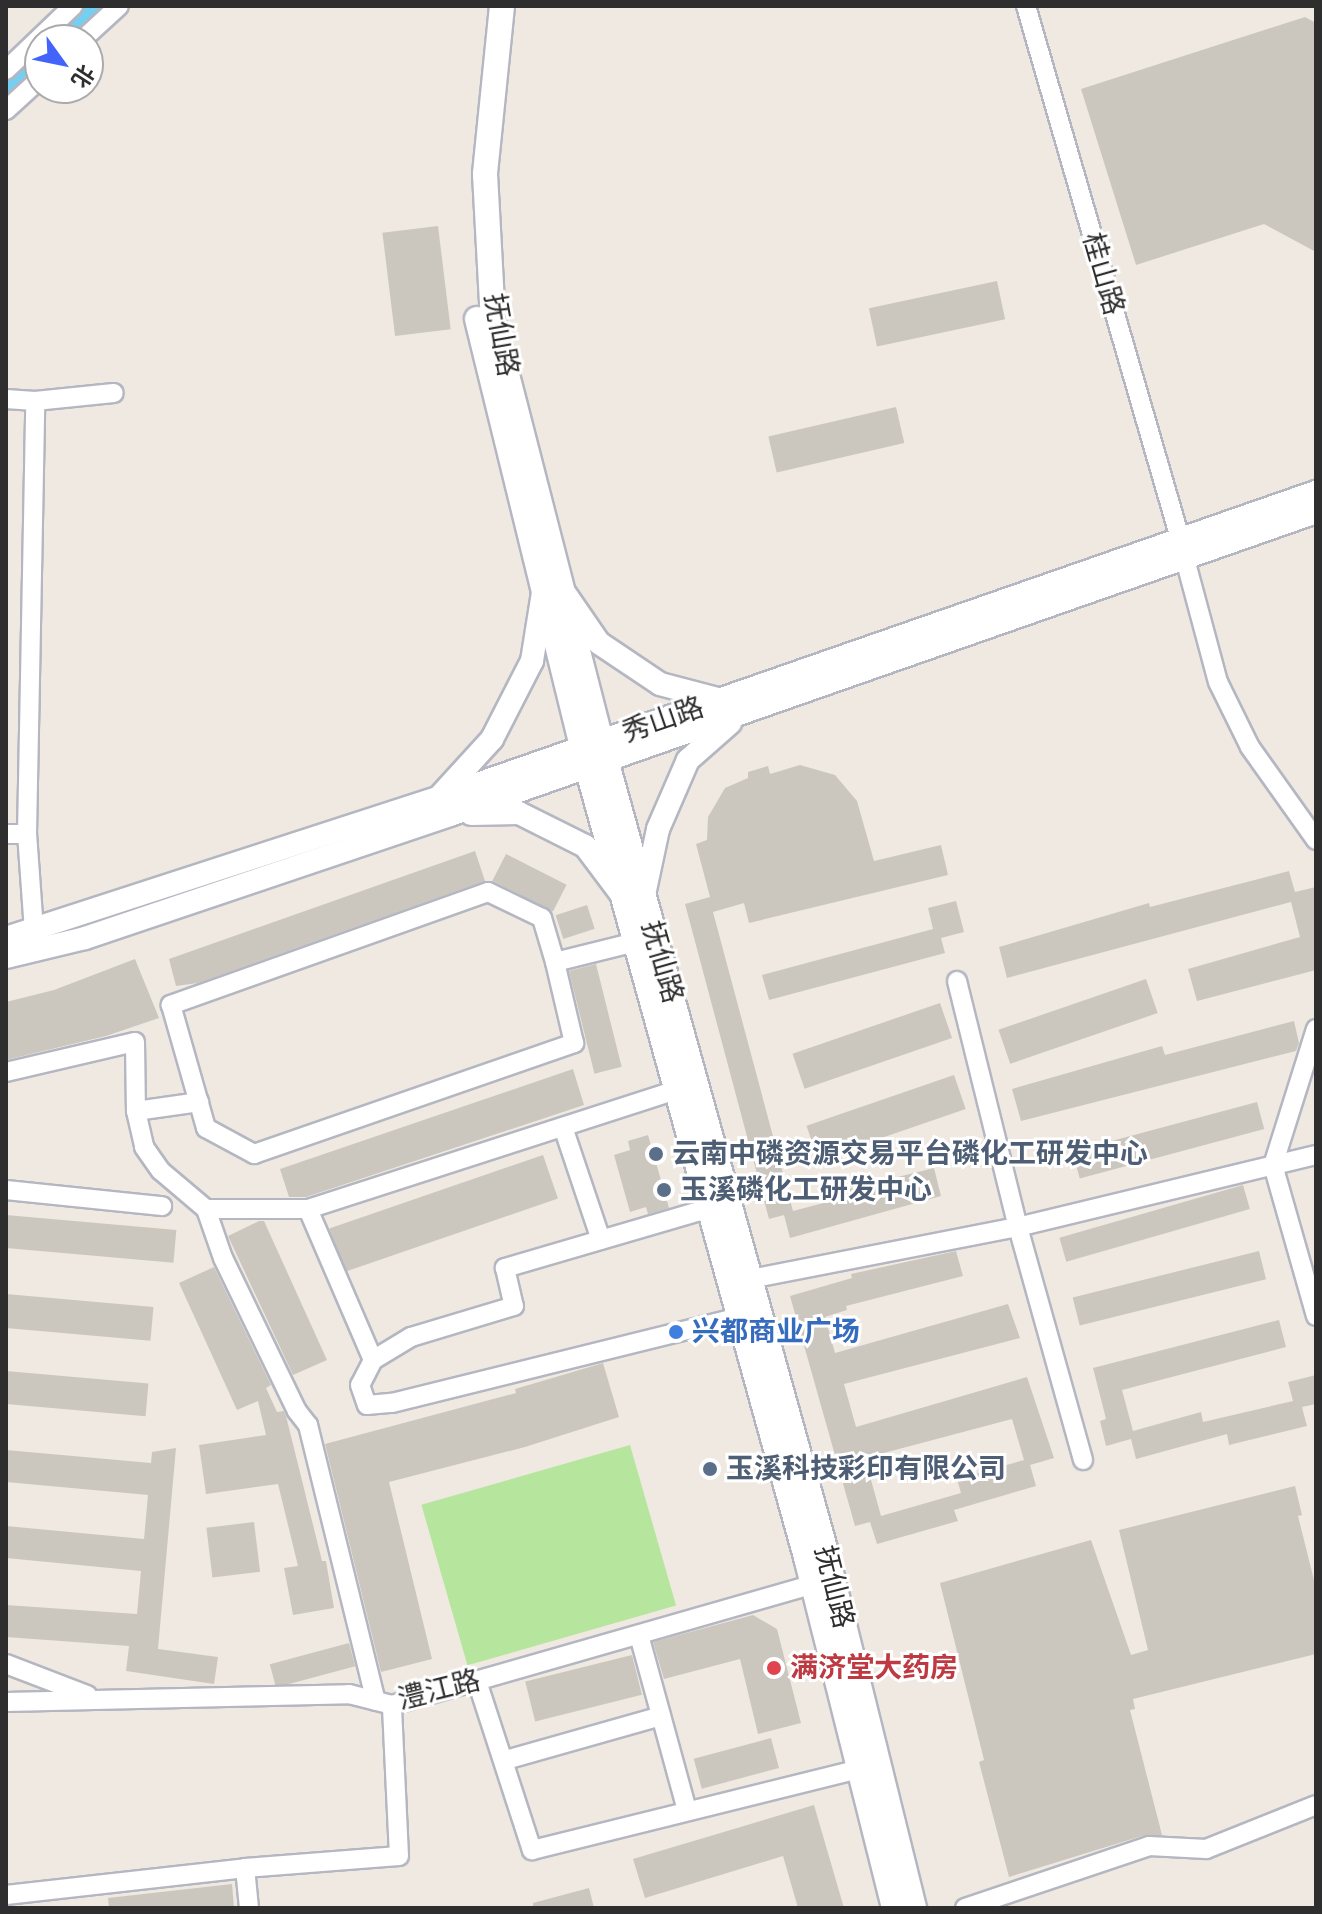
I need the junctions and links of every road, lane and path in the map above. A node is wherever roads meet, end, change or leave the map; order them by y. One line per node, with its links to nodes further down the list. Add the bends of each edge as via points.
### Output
1 (73, 6): 7 (street)
2 (119, 6): 6 (street)
3 (485, 6): 16 (main road, 抚仙路, via 468,173 477,322)
4 (502, 6): 16 (main road, 抚仙路, via 485,174 493,320)
5 (1026, 6): 15 (street, 桂山路)
6 (99, 24)
7 (6, 70)
8 (24, 94): 9 (street)
9 (6, 110)
10 (114, 393): 12 (street)
11 (6, 399): 12 (street)
12 (35, 401): 22 (street)
13 (1316, 492): 15 (street, 秀山路)
14 (1316, 512): 15 (street, 秀山路)
15 (1183, 550): 17 (street, 秀山路); 18 (street, 秀山路); 23 (street, 桂山路, via 1218,682 1250,747)
16 (552, 590): 17 (street, via 599,643 660,684); 19 (main road, 抚仙路); 20 (street, via 532,661 492,739)
17 (721, 700): 19 (street, 秀山路)
18 (740, 714): 19 (street, 秀山路); 24 (street, via 688,760)
19 (594, 754): 20 (street, 秀山路); 24 (main road, 抚仙路)
20 (445, 806): 24 (street, via 519,813 585,846); 25 (street, 秀山路); 28 (street, 秀山路, via 85,938)
21 (6, 834): 22 (street)
22 (27, 834): 25 (street)
23 (1316, 840)
24 (633, 896): 27 (main road, 抚仙路); 46 (main road, 抚仙路)
25 (34, 931): 26 (street, 秀山路)
26 (6, 938)
27 (635, 942): 29 (street); 33 (main road, 抚仙路)
28 (6, 957)
29 (555, 962): 34 (street, via 574,1043 254,1154 206,1128); 34 (street, via 542,918 488,892 171,1005)
30 (957, 981): 44 (street)
31 (1316, 1029): 38 (street)
32 (6, 1072): 35 (street, via 135,1042)
33 (677, 1090): 36 (street); 41 (main road, 抚仙路)
34 (199, 1102): 35 (street)
35 (136, 1111): 42 (street, via 144,1147 161,1171)
36 (563, 1127): 43 (street); 45 (street)
37 (1316, 1155): 38 (street)
38 (1273, 1165): 44 (street); 47 (street)
39 (6, 1190): 40 (street)
40 (162, 1206)
41 (710, 1208): 45 (street); 48 (main road, 抚仙路)
42 (206, 1209): 43 (street); 57 (street, via 223,1258 308,1425)
43 (308, 1209): 49 (street)
44 (1018, 1227): 46 (street); 50 (street)
45 (601, 1240): 49 (street, via 505,1268 514,1306 411,1337)
46 (750, 1279): 67 (main road, 抚仙路, via 827,1556)
47 (1316, 1316)
48 (740, 1317): 49 (street, via 367,1405 360,1385); 51 (main road, 抚仙路)
49 (373, 1360)
50 (1083, 1460)
51 (813, 1584): 52 (street, 澧江路); 60 (main road, 抚仙路)
52 (639, 1635): 54 (street, 澧江路); 58 (street)
53 (6, 1664): 55 (street)
54 (477, 1681): 57 (street, 澧江路); 59 (street)
55 (97, 1699): 56 (street, 澧江路); 57 (street, 澧江路, via 349,1694)
56 (6, 1702)
57 (384, 1703): 63 (street, via 399,1856)
58 (661, 1716): 59 (street); 62 (street)
59 (506, 1760): 62 (street, via 532,1850)
60 (859, 1769): 62 (street); 66 (main road, 抚仙路)
61 (1316, 1805): 68 (street, via 1206,1849 1149,1846)
62 (687, 1811)
63 (245, 1868): 64 (street); 65 (street)
64 (6, 1895)
65 (249, 1908)
66 (894, 1908)
67 (914, 1908)
68 (965, 1908)

